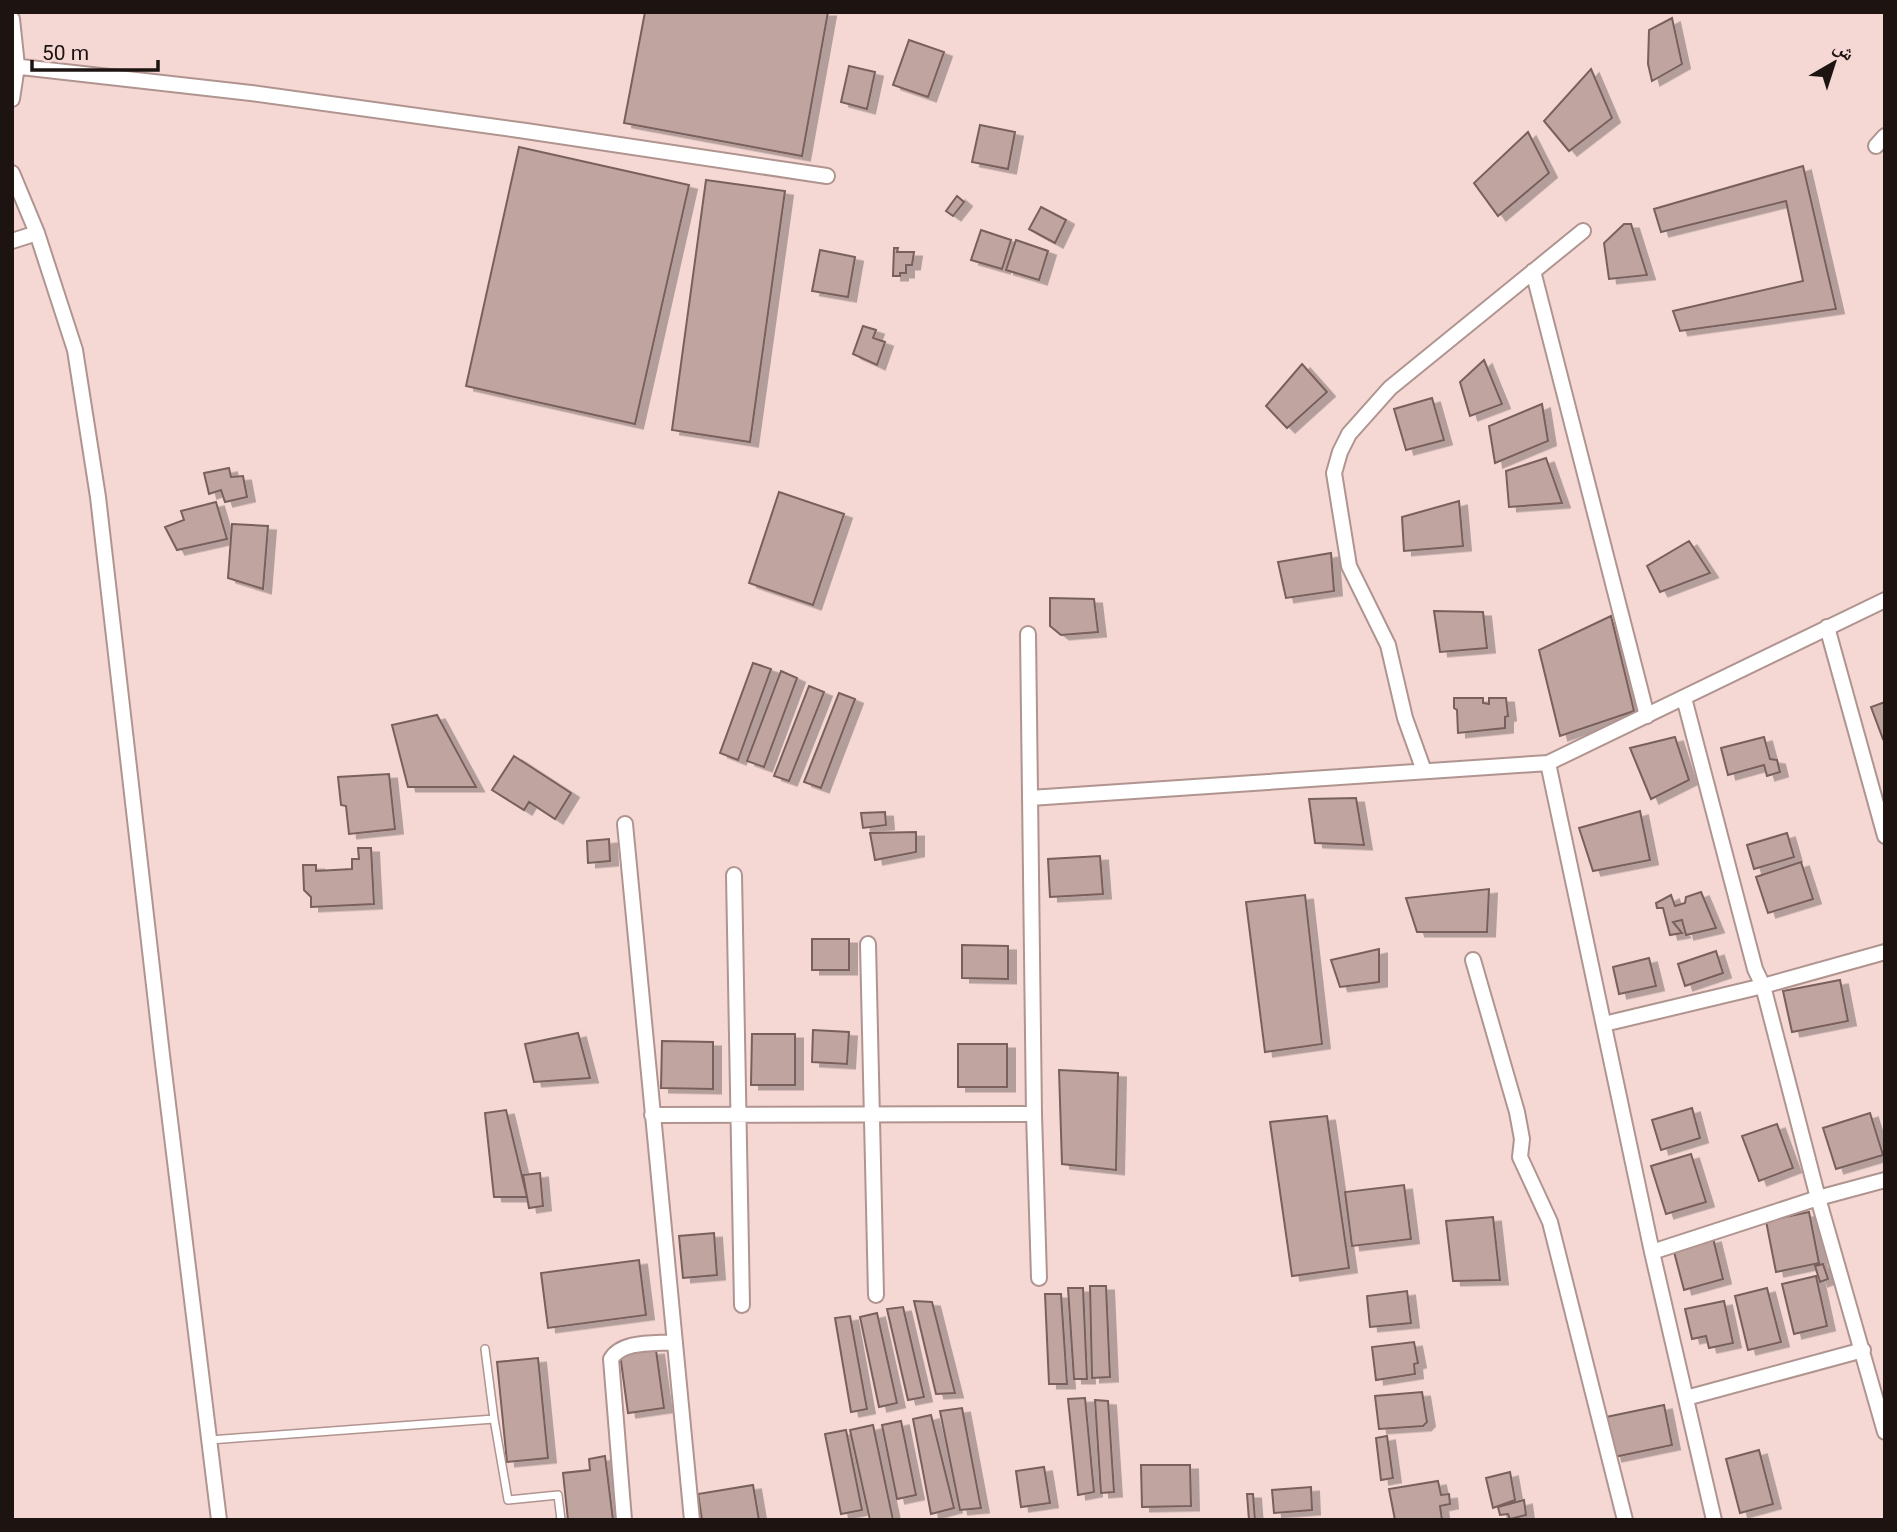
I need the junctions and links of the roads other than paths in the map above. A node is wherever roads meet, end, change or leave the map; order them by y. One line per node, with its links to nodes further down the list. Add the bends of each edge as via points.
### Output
1 (12, 19): 2 (street)
2 (15, 66): 3 (street); 5 (street, via 279,96)
3 (12, 99)
4 (12, 173): 7 (street)
5 (827, 176)
6 (1583, 232): 9 (street)
7 (37, 233): 8 (street); 42 (street, via 75,350 98,497)
8 (12, 241)
9 (1533, 271): 14 (street); 16 (street, via 1390,388 1349,434 1334,473 1349,566 1388,645 1405,718)
10 (1885, 600): 11 (street)
11 (1827, 627): 13 (street); 19 (street)
12 (1028, 634): 17 (street)
13 (1684, 698): 14 (street); 24 (street)
14 (1647, 716): 15 (street)
15 (1548, 763): 16 (street); 25 (street)
16 (1424, 771): 17 (street)
17 (1030, 798): 27 (street)
18 (625, 824): 28 (street)
19 (1885, 836)
20 (734, 875): 29 (street)
21 (868, 944): 26 (street)
22 (1885, 951): 24 (street)
23 (1473, 960): 47 (street, via 1517,1112 1521,1157 1550,1222)
24 (1763, 986): 25 (street); 31 (street)
25 (1604, 1024): 32 (street)
26 (873, 1114): 27 (street); 29 (street); 34 (street)
27 (1034, 1114): 33 (street)
28 (652, 1115): 29 (street); 36 (street)
29 (737, 1115): 35 (street)
30 (1885, 1180): 31 (street)
31 (1818, 1198): 32 (street); 38 (street)
32 (1652, 1252): 39 (street)
33 (1039, 1278)
34 (876, 1295)
35 (742, 1305)
36 (675, 1342): 45 (street, via 627,1346 615,1351 611,1359); 46 (street)
37 (485, 1349): 40 (lane)
38 (1863, 1350): 39 (street); 41 (street)
39 (1686, 1398): 48 (street)
40 (494, 1419): 42 (lane); 44 (lane, via 509,1500 558,1495)
41 (1885, 1432)
42 (210, 1440): 43 (street)
43 (219, 1520)
44 (561, 1520)
45 (624, 1520)
46 (692, 1520)
47 (1625, 1520)
48 (1714, 1520)

